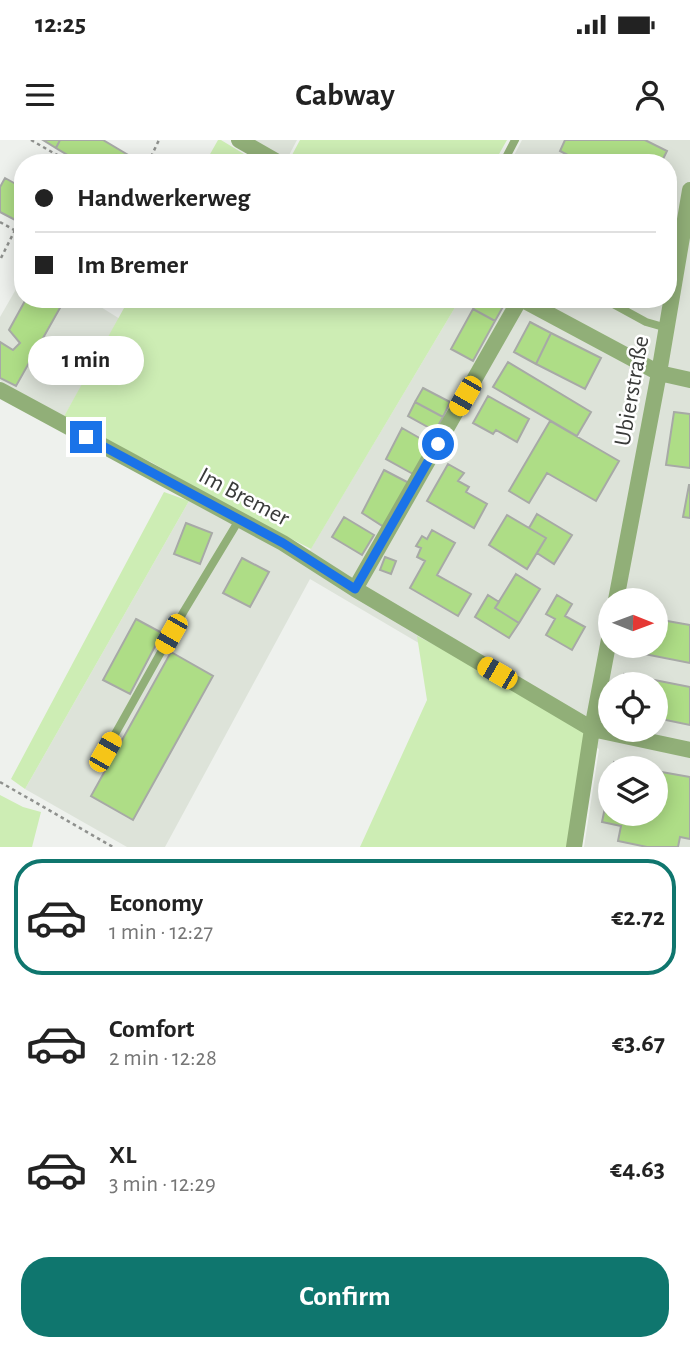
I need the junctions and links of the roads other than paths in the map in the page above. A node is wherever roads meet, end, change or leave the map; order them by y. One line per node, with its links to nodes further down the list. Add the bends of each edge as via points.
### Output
1 (239, 140): 2 (street)
2 (263, 154)
3 (690, 190): 4 (street, Ubierstraße)
4 (677, 258)
5 (515, 308): 15 (street)
6 (537, 308): 10 (street)
7 (620, 308): 9 (lane)
8 (669, 308): 9 (street, Ubierstraße)
9 (667, 328): 10 (street, Ubierstraße)
10 (659, 373): 11 (street); 14 (street, Ubierstraße)
11 (690, 380)
12 (0, 390): 13 (street, Im Bremer)
13 (239, 520): 15 (street, Im Bremer); 19 (lane)
14 (618, 588)
15 (355, 589): 17 (street, Im Bremer)
16 (605, 658): 17 (street)
17 (592, 729): 18 (street, Im Bremer); 20 (street)
18 (690, 750)
19 (105, 752)
20 (574, 847)

